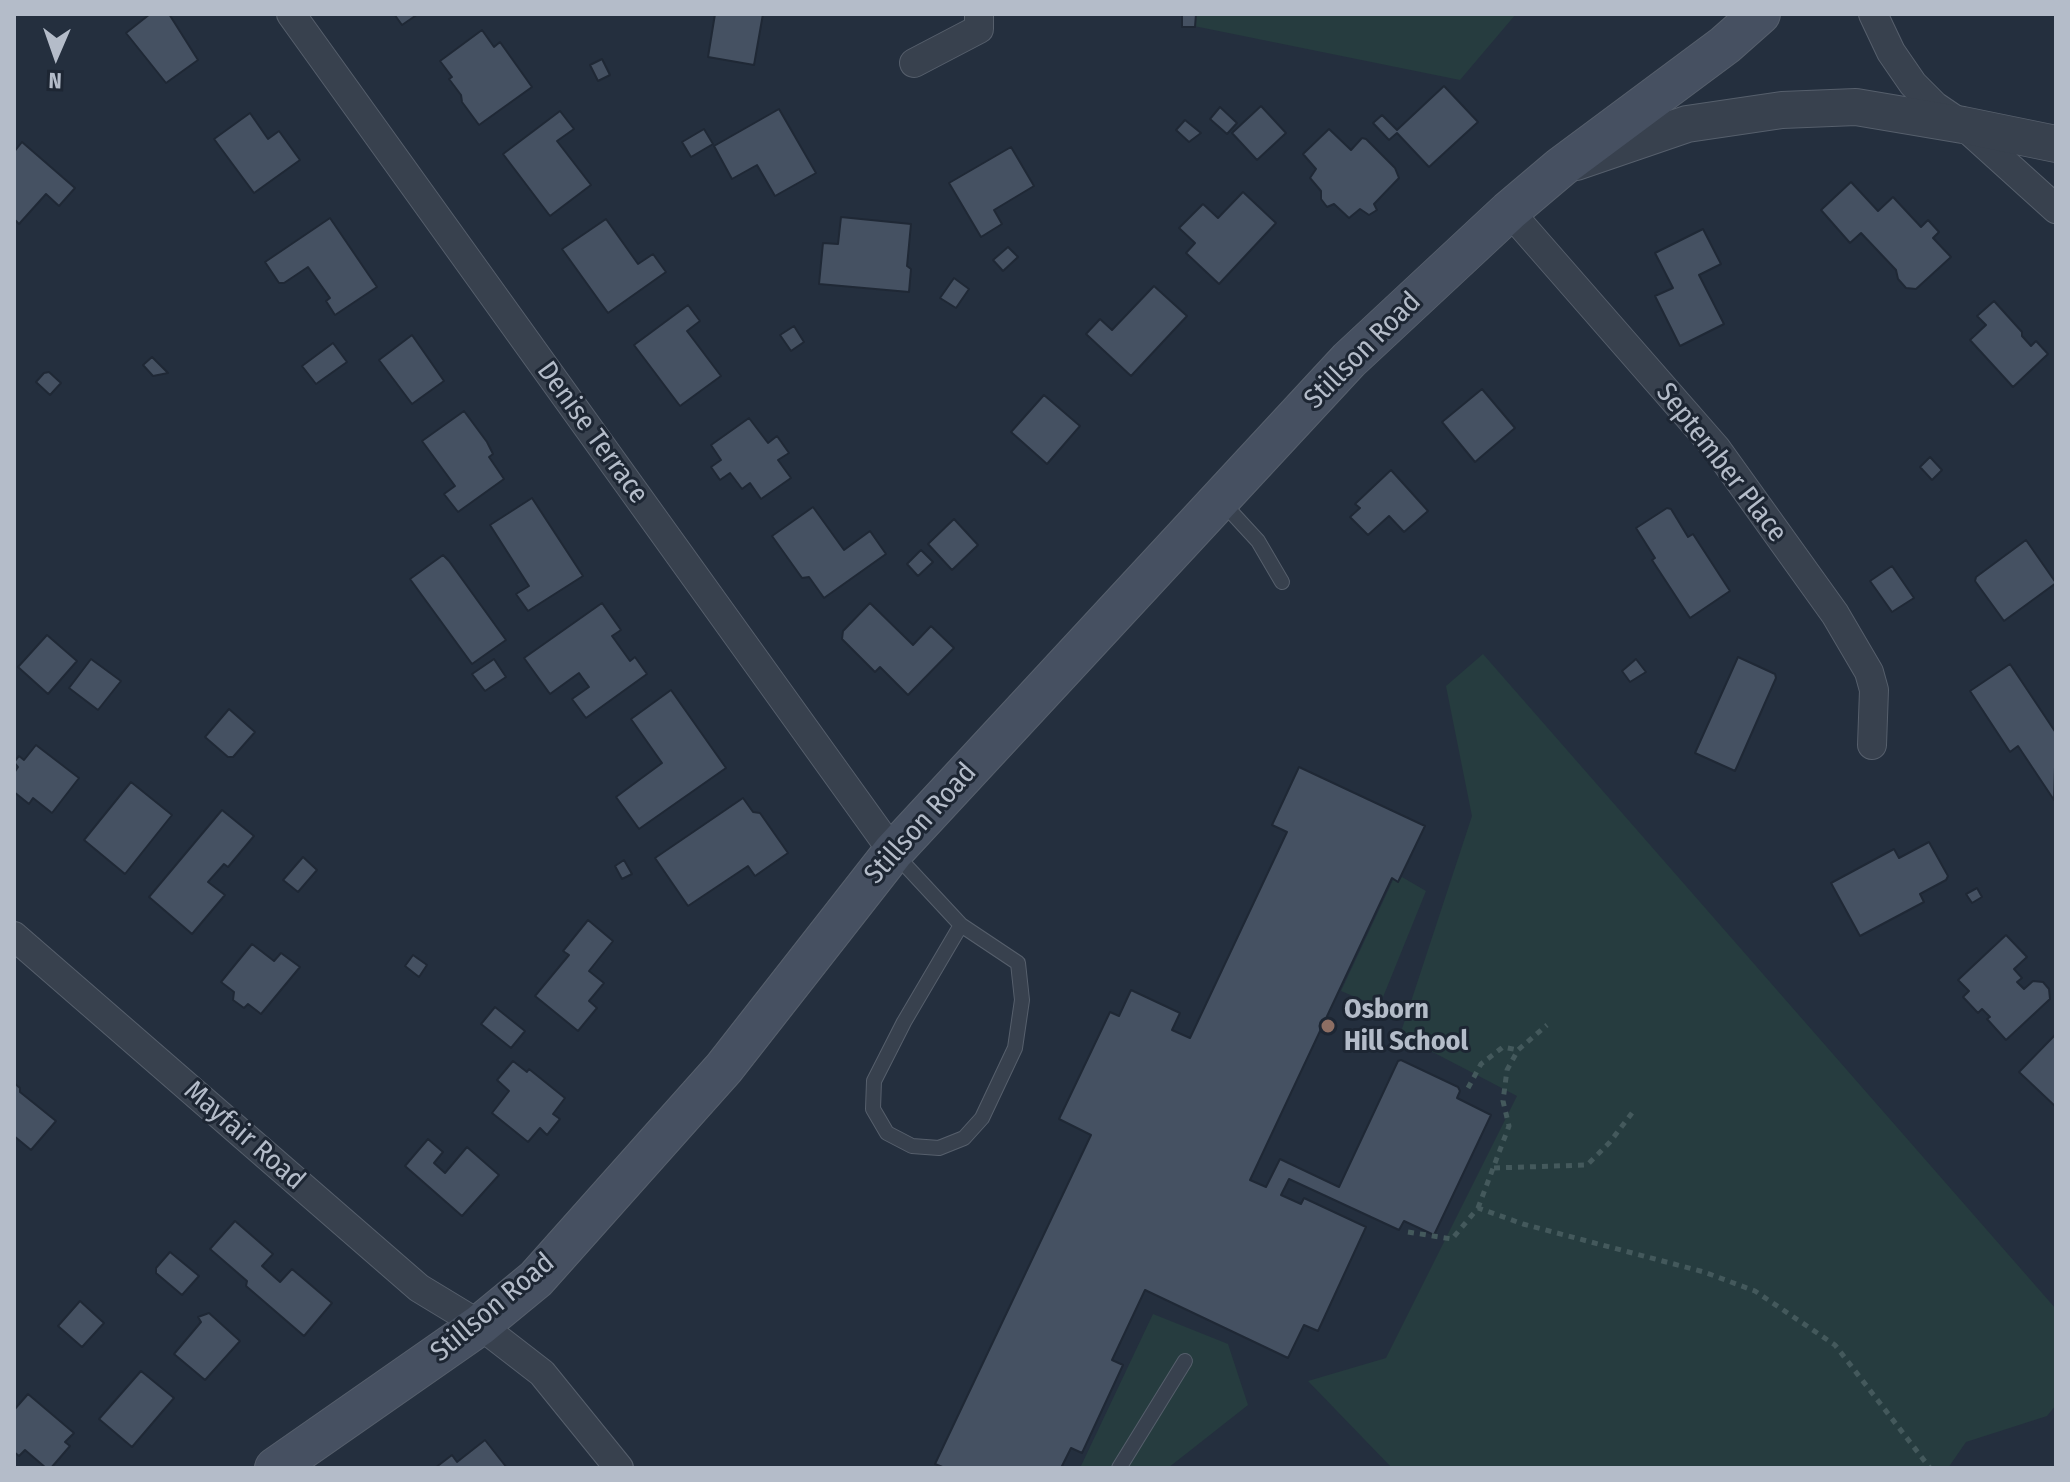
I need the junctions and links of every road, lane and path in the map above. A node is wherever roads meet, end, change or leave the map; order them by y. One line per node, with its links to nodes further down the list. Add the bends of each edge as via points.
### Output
1 (291, 14): 14 (street, Denise Terrace)
2 (979, 14): 5 (street, via 979,29)
3 (1760, 14): 8 (main road, Stillson Road)
4 (1873, 14): 6 (street, via 1913,84)
5 (914, 63)
6 (1963, 125): 7 (street, Stillson Road); 8 (street, Stillson Road, via 1856,107 1782,110 1687,124); 9 (street)
7 (2056, 144)
8 (1561, 167): 10 (main road, Stillson Road)
9 (2056, 209)
10 (1509, 211): 11 (main road, Stillson Road, via 1349,360); 13 (street, September Place, via 1716,448 1835,614 1872,681)
11 (1220, 499): 12 (lane, via 1258,541); 14 (main road, Stillson Road)
12 (1282, 582)
13 (1872, 745)
14 (893, 852): 15 (lane); 24 (main road, Stillson Road, via 724,1068 536,1279)
15 (961, 925): 15 (lane, via 874,1081 873,1109 887,1133 912,1146 939,1148 964,1138 982,1118 1015,1048 1022,1000 1018,963)
16 (14, 936): 24 (street, Mayfair Road, via 419,1288)
17 (1547, 1025): 18 (path)
18 (1518, 1050): 19 (path, via 1503,1047 1492,1055); 21 (path, via 1507,1070 1503,1101 1509,1126)
19 (1468, 1088)
20 (1632, 1113): 21 (path, via 1587,1165)
21 (1494, 1168): 22 (path)
22 (1478, 1208): 23 (path, via 1452,1239); 29 (path, via 1755,1291 1835,1345)
23 (1408, 1232)
24 (480, 1325): 26 (main road, Stillson Road); 27 (street, Mayfair Road, via 542,1373)
25 (1185, 1361): 28 (lane)
26 (275, 1468)
27 (619, 1468)
28 (1119, 1468)
29 (1930, 1468)

